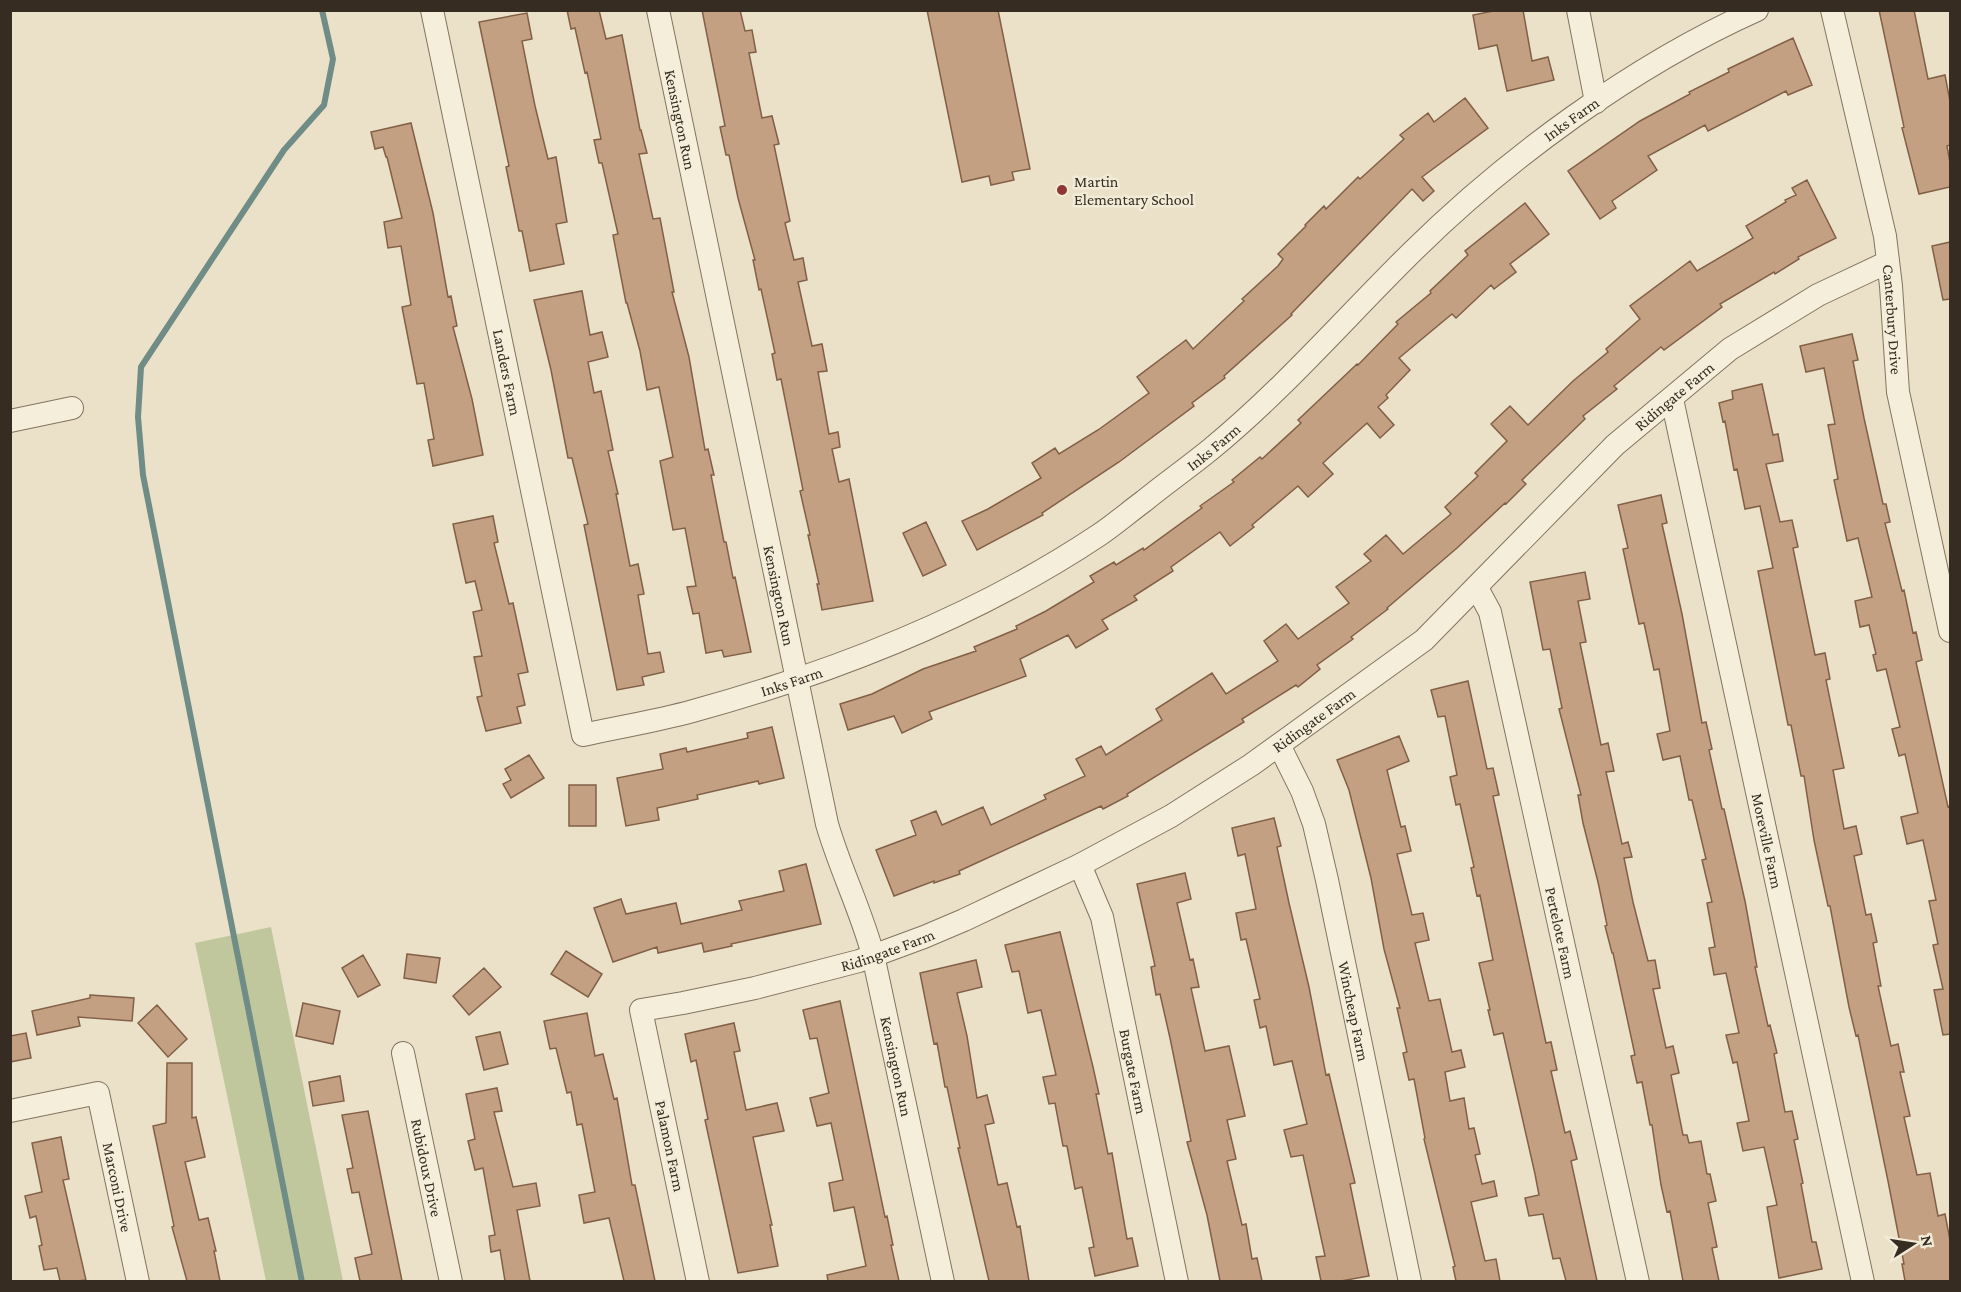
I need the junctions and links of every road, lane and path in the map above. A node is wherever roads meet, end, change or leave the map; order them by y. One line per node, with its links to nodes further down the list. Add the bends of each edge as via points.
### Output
1 (432, 10): 14 (street, Landers Farm)
2 (658, 10): 13 (street, Kensington Run)
3 (1578, 10): 6 (street)
4 (1757, 10): 6 (street, Inks Farm, via 1677,52)
5 (1832, 10): 7 (street, Canterbury Drive)
6 (1596, 102): 13 (street, Inks Farm, via 1473,194 1261,405 1211,449 1100,534 962,614)
7 (1888, 262): 8 (street, Ridingate Farm, via 1818,295 1730,349); 12 (street, Canterbury Drive, via 1898,392)
8 (1672, 399): 11 (street, Ridingate Farm, via 1615,445); 28 (street, Moreville Farm)
9 (72, 408): 10 (street)
10 (10, 421)
11 (1476, 588): 15 (street, Ridingate Farm, via 1424,640); 27 (street, Pertelote Farm, via 1490,612)
12 (1950, 631)
13 (797, 680): 14 (street, Inks Farm, via 690,711); 17 (street, Kensington Run, via 827,824)
14 (583, 735)
15 (1279, 745): 16 (street, Ridingate Farm, via 1171,816); 26 (street, Wincheap Farm, via 1314,824 1328,880)
16 (1080, 866): 17 (street, Ridingate Farm, via 964,920); 25 (street, Burgate Farm, via 1102,917)
17 (873, 955): 18 (street, Ridingate Farm, via 755,988); 24 (street, Kensington Run)
18 (641, 1010): 23 (street, Palamon Farm)
19 (403, 1053): 22 (street, Rubidoux Drive)
20 (10, 1111): 21 (street, Marconi Drive, via 98,1093)
21 (138, 1281)
22 (451, 1281)
23 (698, 1281)
24 (943, 1281)
25 (1177, 1281)
26 (1410, 1281)
27 (1638, 1281)
28 (1863, 1281)

